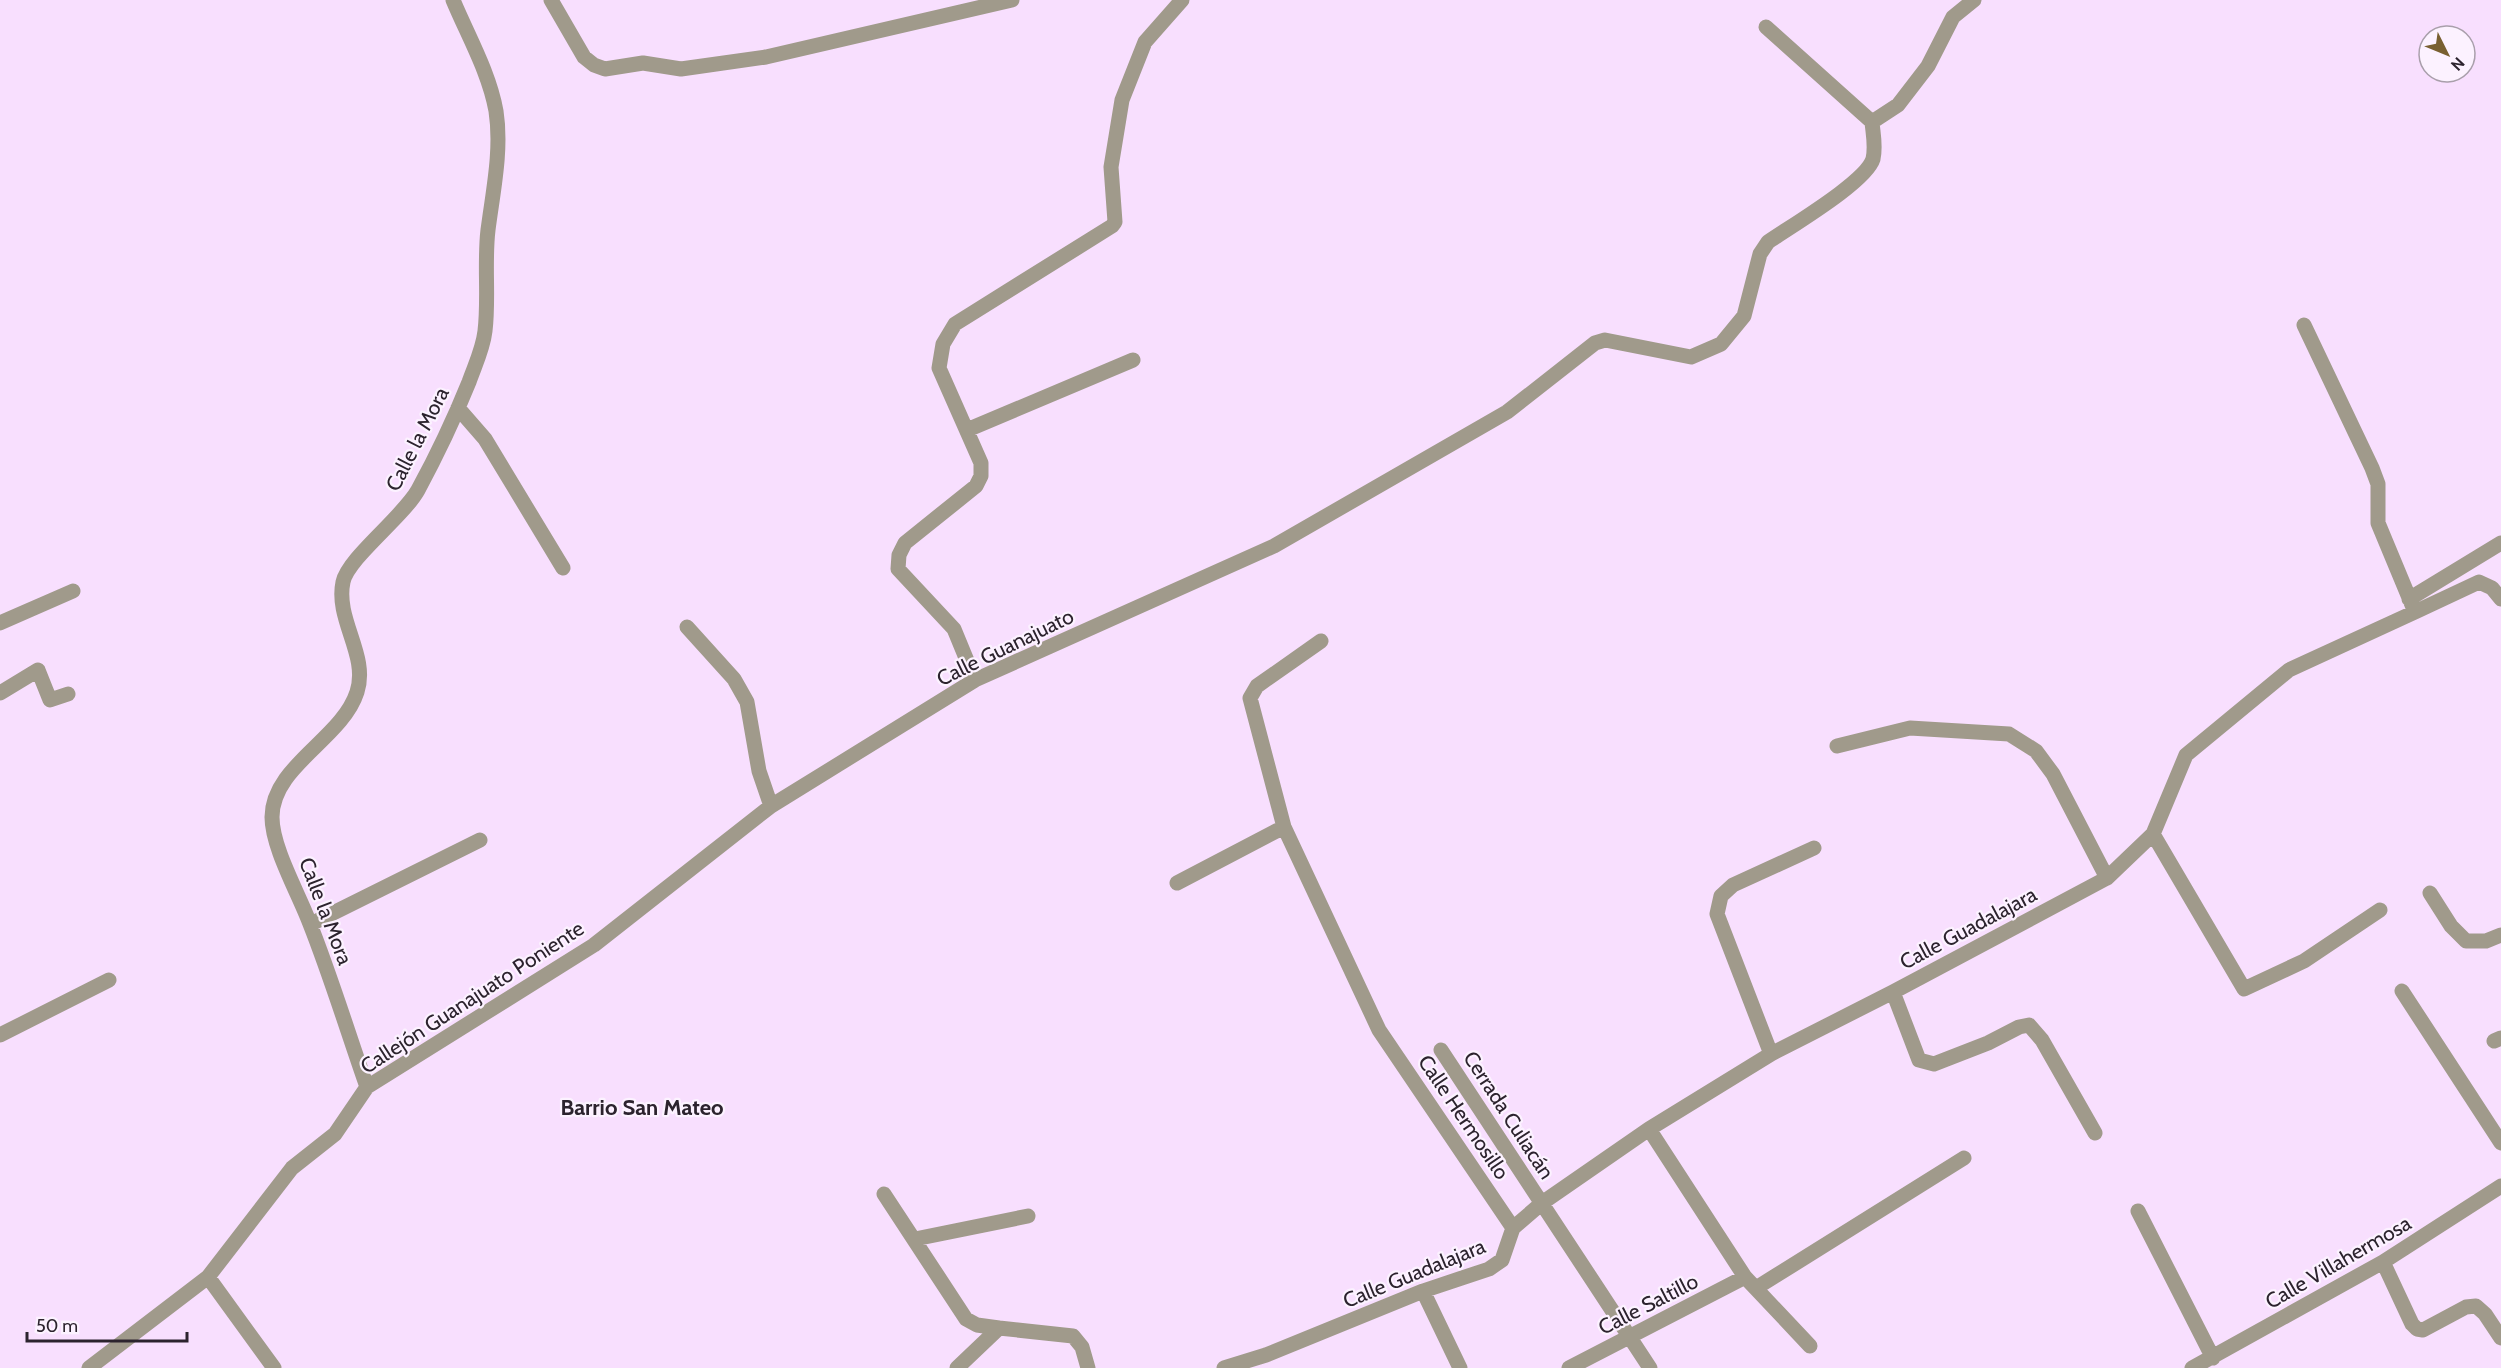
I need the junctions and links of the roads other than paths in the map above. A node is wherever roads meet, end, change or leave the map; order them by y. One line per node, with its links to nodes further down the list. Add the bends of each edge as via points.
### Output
1 (453, 0): 10 (street, Calle la Mora, via 486,76 496,111 498,142 487,237 485,331 481,352)
2 (551, 0): 3 (street, via 584,57 605,69 643,63 681,69 766,57)
3 (1012, 0)
4 (1182, 0): 11 (street, via 1145,42 1122,100 1111,167 1115,222 955,324 943,344 939,368)
5 (1974, 0): 7 (street, via 1953,17 1928,66 1898,105)
6 (1766, 27): 7 (street)
7 (1872, 122): 20 (street, Calle Guanajuato, via 1872,161 1861,177 1768,242 1760,254 1744,316 1721,344 1691,357 1605,340 1595,343 1507,412 1274,546)
8 (2304, 325): 16 (street, via 2372,468 2378,484 2378,523)
9 (1133, 360): 11 (street)
10 (458, 408): 13 (street, via 485,439); 33 (street, Calle la Mora, via 417,492 343,580 344,610 361,669 348,711 277,790 272,817 276,840)
11 (967, 430): 20 (street, via 981,463 981,476 976,486 905,543 898,555 898,569 954,629)
12 (2501, 543): 16 (street)
13 (563, 568)
14 (73, 591): 17 (street)
15 (2501, 599): 16 (street, via 2492,588 2479,582)
16 (2412, 605): 26 (street, Calle Guadalajara, via 2289,670 2186,755)
17 (0, 623)
18 (687, 627): 24 (street, via 734,679 747,702 759,771)
19 (1321, 641): 25 (street, Calle Hermosillo, via 1257,686 1250,699)
20 (975, 680): 24 (street, Calle Guanajuato)
21 (0, 693): 22 (street, via 38,670 50,700)
22 (68, 694)
23 (1837, 746): 29 (street, via 1910,728 2009,734 2036,751 2053,774)
24 (771, 806): 41 (street, Callejón Guanajuato Poniente, via 594,945)
25 (1284, 827): 30 (street); 51 (street, Calle Hermosillo, via 1379,1030)
26 (2153, 834): 29 (street, Calle Guadalajara); 32 (street, via 2244,989 2304,961)
27 (480, 840): 33 (street)
28 (1814, 848): 40 (street, via 1733,885 1721,896 1717,914)
29 (2107, 878): 37 (street, Calle Guadalajara)
30 (1177, 883)
31 (2430, 893): 34 (street, via 2466,941 2486,941)
32 (2380, 910)
33 (310, 924): 41 (street, Calle la Mora)
34 (2501, 935)
35 (109, 980): 38 (street)
36 (2402, 991): 44 (street)
37 (1893, 992): 40 (street, Calle Guadalajara); 43 (street, via 1919,1060 1934,1064 2030,1025)
38 (0, 1035)
39 (1441, 1050): 48 (street, Cerrada Culiacán)
40 (1771, 1054): 42 (street, Calle Guadalajara)
41 (367, 1087): 54 (street, Callejón Guanajuato Poniente, via 335,1134 292,1168)
42 (1648, 1129): 48 (street, Calle Guadalajara); 55 (street)
43 (2095, 1133)
44 (2501, 1143)
45 (1964, 1158): 55 (street, Calle Saltillo)
46 (2501, 1186): 53 (street, Calle Villahermosa)
47 (884, 1194): 52 (street)
48 (1542, 1203): 51 (street, Calle Guadalajara); 58 (street, Cerrada Culiacán)
49 (2138, 1211): 61 (street)
50 (1028, 1216): 52 (street)
51 (1514, 1228): 56 (street, Calle Guadalajara, via 1502,1260 1489,1269)
52 (915, 1239): 57 (street, via 966,1319)
53 (2383, 1263): 59 (street, via 2417,1329 2423,1330 2466,1307 2476,1306); 61 (street, Calle Villahermosa)
54 (208, 1277): 63 (street, Callejón Guanajuato Poniente); 64 (street)
55 (1751, 1282): 58 (street, Calle Saltillo); 60 (street)
56 (1424, 1291): 62 (street, Calle Guadalajara); 68 (street)
57 (999, 1328): 65 (street); 66 (street, via 1073,1336 1082,1347)
58 (1630, 1336): 69 (street, Calle Saltillo); 70 (street, Cerrada Culiacán)
59 (2501, 1338)
60 (1810, 1346)
61 (2213, 1358): 71 (street, Calle Villahermosa)
62 (1269, 1362): 67 (street, Calle Guadalajara)
63 (89, 1368)
64 (274, 1368)
65 (957, 1368)
66 (1088, 1368)
67 (1224, 1368)
68 (1460, 1368)
69 (1569, 1368)
70 (1650, 1368)
71 (2192, 1368)

